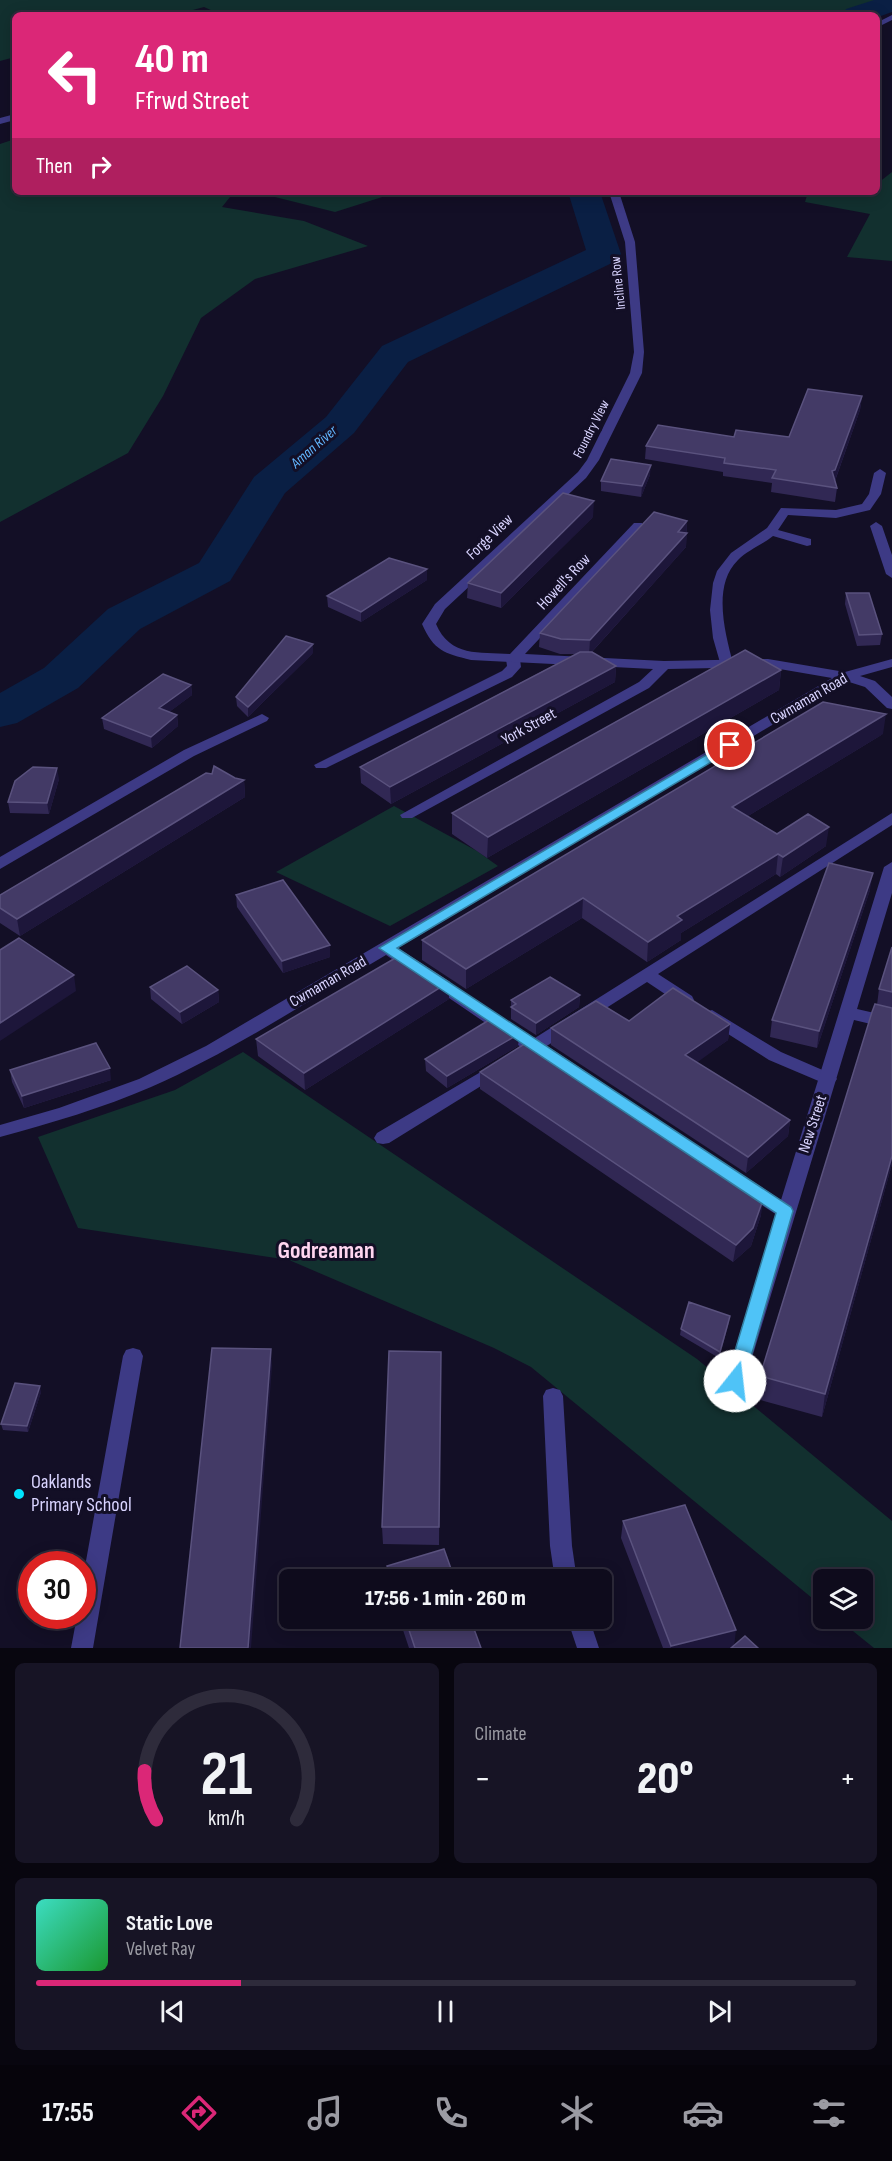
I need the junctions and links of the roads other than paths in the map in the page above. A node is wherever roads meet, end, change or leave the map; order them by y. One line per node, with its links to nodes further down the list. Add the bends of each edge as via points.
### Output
1 (616, 195): 2 (street, Incline Row, via 630,243 639,352)
2 (636, 373): 4 (street, Foundry View, via 593,460)
3 (880, 473): 7 (street, via 875,494 866,507 836,514 785,511)
4 (564, 492): 10 (street, Forge View, via 441,607 429,624 436,640 449,650)
5 (638, 526): 10 (street, Howell's Row)
6 (876, 526): 9 (street)
7 (771, 532): 8 (street); 11 (street, via 733,558 718,583)
8 (807, 542)
9 (892, 574)
10 (513, 659): 13 (street); 17 (street, Howell's Row, via 507,674)
11 (726, 663): 13 (street); 14 (street, via 768,663)
12 (892, 663): 14 (street, Cwmaman Road)
13 (664, 664): 18 (street, York Street, via 644,685)
14 (845, 676): 15 (street, via 870,684); 22 (street, Cwmaman Road)
15 (892, 705)
16 (262, 718): 20 (street, via 189,753)
17 (321, 765)
18 (407, 815)
19 (892, 818): 23 (street)
20 (0, 864)
21 (892, 867): 24 (street, New Street)
22 (387, 948): 26 (street); 29 (street, Cwmaman Road, via 212,1050 145,1083 64,1113)
23 (646, 974): 26 (street); 28 (street, via 775,1056)
24 (849, 1013): 25 (street); 28 (street, New Street)
25 (892, 1023)
26 (533, 1047): 27 (street); 30 (street)
27 (562, 1066)
28 (828, 1079): 32 (street, New Street)
29 (0, 1131)
30 (383, 1138)
31 (707, 1161): 32 (street)
32 (785, 1211): 34 (street, New Street)
33 (133, 1356): 38 (street)
34 (735, 1381)
35 (553, 1396): 36 (street)
36 (564, 1569)
37 (582, 1629): 39 (street)
38 (82, 1648)
39 (588, 1648)

